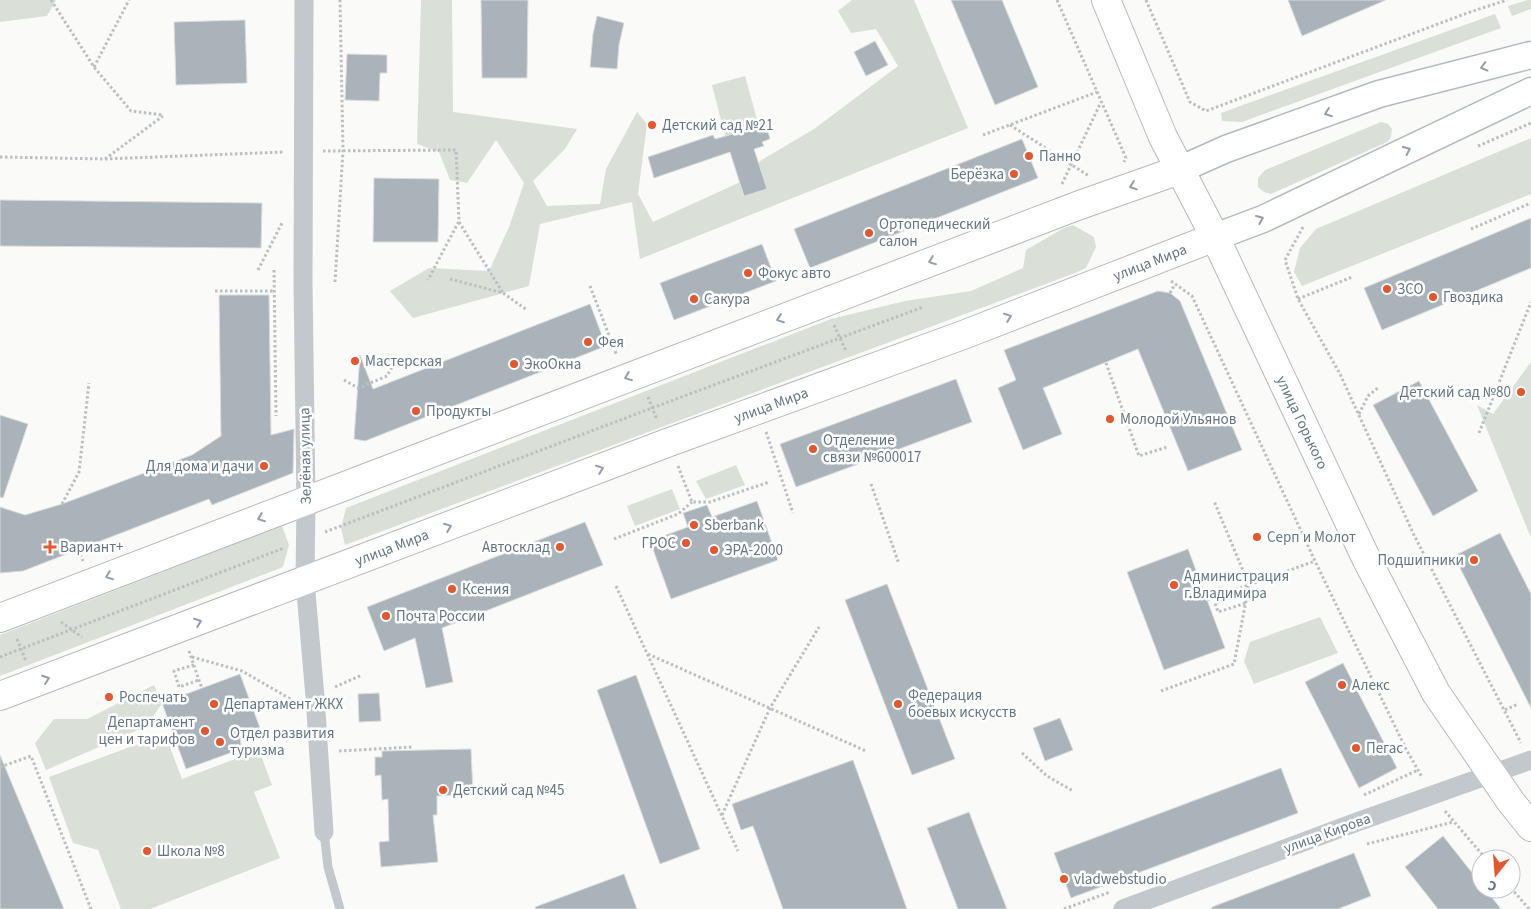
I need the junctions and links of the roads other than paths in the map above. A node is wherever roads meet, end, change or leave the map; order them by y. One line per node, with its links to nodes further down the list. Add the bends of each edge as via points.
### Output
1 (304, 0): 7 (street, Зелёная улица)
2 (1106, 0): 5 (main road, улица Горького)
3 (1531, 55): 5 (main road, one-way to 5, via 1379,94 1226,149)
4 (1531, 91): 6 (main road, улица Мира, one-way to 4, via 1263,219)
5 (1179, 170): 6 (main road, улица Горького); 7 (main road, one-way to 7)
6 (1215, 237): 8 (main road, улица Мира, one-way to 6, via 624,459 963,335); 12 (main road, улица Горького, via 1366,558 1436,693)
7 (306, 501): 8 (street, Зелёная улица); 9 (main road, one-way to 9, via 39,603)
8 (305, 581): 10 (main road, улица Мира, one-way to 8); 14 (street, Зелёная улица)
9 (8, 626)
10 (0, 696)
11 (1531, 760): 12 (street, улица Кирова)
12 (1492, 774): 13 (main road, улица Горького); 16 (street, улица Кирова)
13 (1531, 827)
14 (324, 832): 15 (lane, Зелёная улица, via 328,867)
15 (340, 909)
16 (1123, 909)

